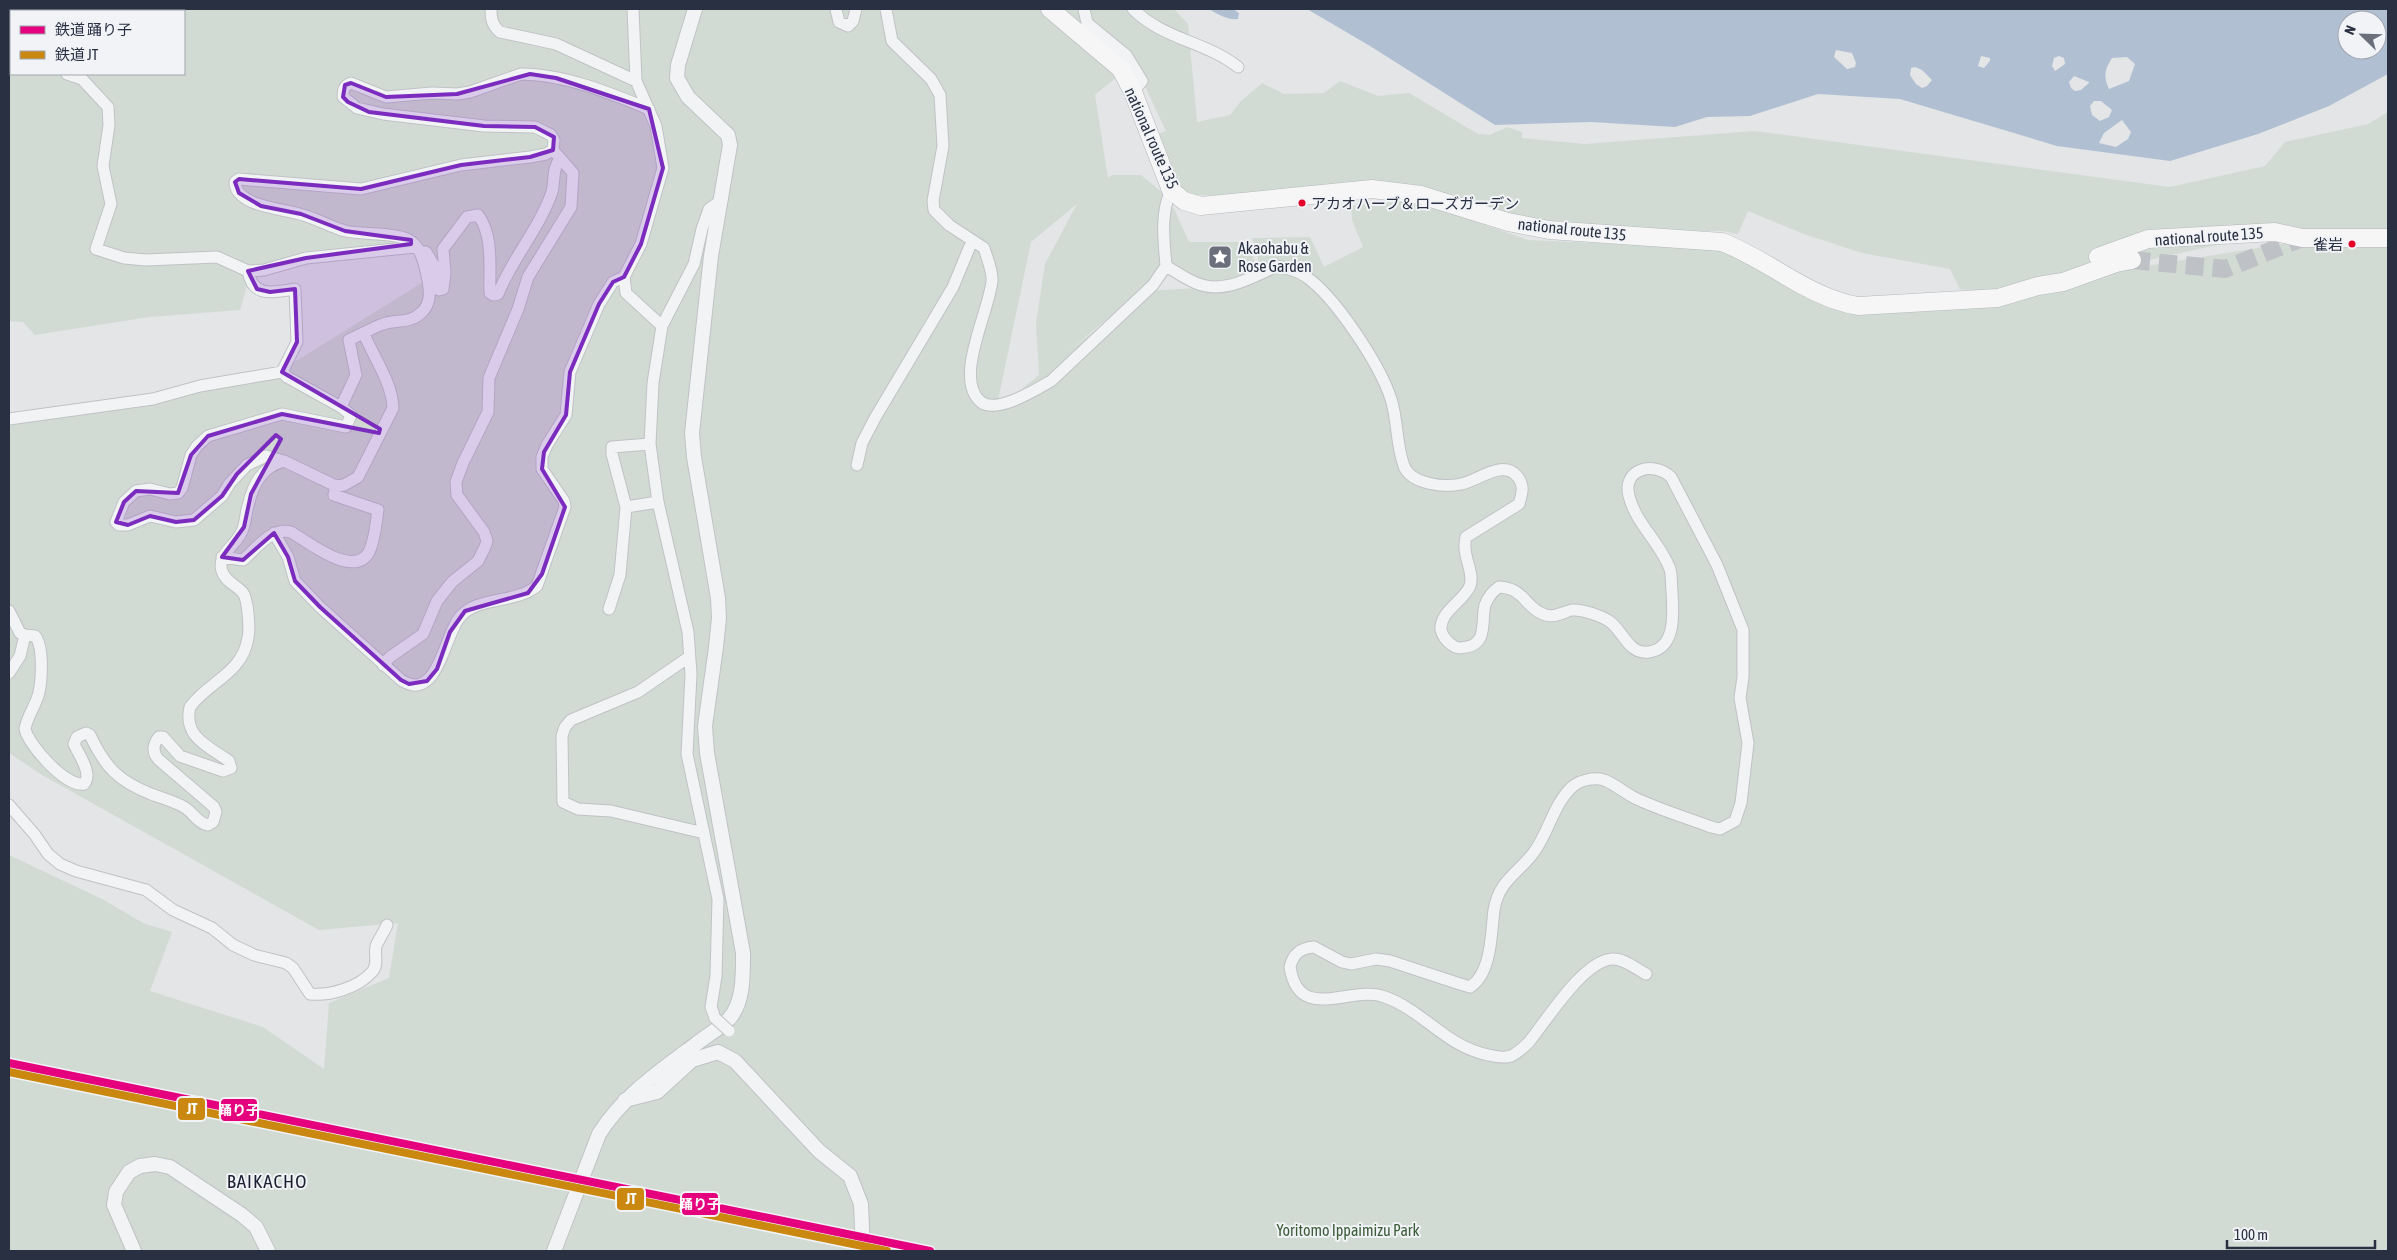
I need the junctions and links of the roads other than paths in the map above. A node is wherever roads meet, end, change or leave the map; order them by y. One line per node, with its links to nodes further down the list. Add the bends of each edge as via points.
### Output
1 (491, 9): 12 (street, via 491,20 500,32 556,44)
2 (633, 9): 12 (street)
3 (695, 9): 17 (street, via 677,78 688,97 728,135 730,145)
4 (836, 9): 5 (street, via 839,22 848,26)
5 (856, 9)
6 (886, 9): 19 (street, via 892,40 931,79 940,94 943,146 934,210)
7 (1050, 9): 13 (highway, national route 135, via 1121,69)
8 (1084, 9): 13 (street, via 1087,23 1126,55 1142,81)
9 (1133, 9): 10 (street, via 1151,25)
10 (1238, 67)
11 (71, 75): 23 (street, via 82,79 108,107 109,126 103,166 111,204 96,249 124,258 146,260 217,257)
12 (636, 81): 14 (street)
13 (1133, 92): 16 (highway, national route 135)
14 (649, 109): 15 (street, via 556,78 530,74 458,94 386,97 351,83 343,90 348,102 376,113 484,126 534,128 551,135); 24 (street, via 656,126 663,168 641,244)
15 (556, 154): 20 (street, via 552,189 540,221 508,269 496,296 490,292 488,241 478,215 467,217 443,249 443,288 439,290 436,269 426,252); 20 (street, via 461,165 361,189 239,179 235,182 240,193 261,206 302,214 345,231 397,237 412,242); 43 (street, via 573,173 571,207 528,277 488,378 488,412 456,482 457,496 484,532 486,547 474,565 440,596 423,634 390,657)
16 (1171, 190): 22 (street, via 1163,217); 25 (highway, national route 135, via 1184,200 1201,206 1372,190 1421,195 1508,222 1550,230 1722,242 1815,292 1858,306 1998,298)
17 (722, 200): 26 (street, via 709,209 694,264); 50 (street, via 711,256 692,433 719,618 705,726 707,753 743,953 743,979 739,999 730,1018)
18 (2388, 238): 25 (highway, national route 135, via 2302,238 2275,232 2148,239 2080,263)
19 (972, 241): 22 (street, via 984,248 993,279 972,358 970,378 971,390 985,405 1009,402 1051,381 1153,285); 33 (street, via 952,287 862,443)
20 (418, 249): 23 (street, via 306,258 264,270); 27 (street, via 431,293 424,310 411,320 384,324)
21 (2132, 260): 25 (highway, national route 135, via 2063,282)
22 (1166, 266): 48 (street, via 1196,284 1204,285 1234,286 1277,266 1305,276 1357,332 1394,408 1402,461 1408,474 1421,482 1451,484 1461,484 1499,469 1516,474 1522,482 1518,504 1466,537 1463,548 1472,578 1470,586 1442,620 1441,630 1444,638 1459,648 1470,647 1480,638 1485,605 1492,591 1499,587 1520,593 1542,614 1550,616 1578,611 1608,620 1640,652 1663,647 1673,614 1670,570 1640,524 1628,487 1634,475 1651,467 1671,477 1717,565 1743,630 1740,709 1748,743 1741,803 1735,820 1720,828 1712,827 1638,800 1604,780 1582,780 1572,787 1549,820 1534,853 1503,884 1494,912 1493,936 1482,975 1476,984 1470,987 1390,961 1376,959 1351,964 1314,947 1295,954 1290,968 1298,990 1311,998 1328,1001 1357,994 1381,996 1401,1004 1467,1050 1503,1058 1518,1052 1529,1042 1591,967 1617,959)
23 (248, 271): 28 (street, via 257,289 270,292 295,289 297,342)
24 (624, 277): 26 (street, via 626,293); 43 (street, via 613,282 599,304 570,372 566,416 542,457 542,469 565,507 537,586 528,593 465,611 450,632 437,669 427,681 409,684)
25 (2038, 286)
26 (662, 326): 31 (street, via 653,383)
27 (364, 334): 29 (street, via 349,340 356,375); 34 (street, via 393,398 393,412 358,477)
28 (282, 372): 29 (street); 30 (street, via 200,386 153,400)
29 (341, 407): 32 (street, via 351,415 346,427 282,414 208,436 191,455 178,493 150,489 136,491 124,502 116,522 128,525 150,516 176,522 194,520 222,496 247,465 266,456)
30 (9, 419)
31 (650, 444): 35 (street); 36 (street, via 612,447)
32 (284, 461): 34 (street); 38 (street, via 262,473 251,494 240,536)
33 (857, 465)
34 (336, 486): 37 (street, via 334,496 378,510 370,550 361,560 356,563 339,560 291,532 280,530)
35 (658, 502): 36 (street); 42 (street, via 688,632)
36 (626, 507): 39 (street, via 620,575)
37 (274, 533): 38 (street, via 243,560); 43 (street, via 288,557 295,581)
38 (222, 557): 41 (street, via 225,576 244,594 249,637 243,654 230,673 190,707 189,723 194,737 228,761 231,768 223,771 180,756 163,737 156,741 154,750 158,759 214,807 215,818 208,825 200,822 188,809 150,794 114,773 106,766 86,733 77,737 74,744 88,774 87,781 75,784 55,769 29,742 25,729 39,695 41,646 35,636)
39 (609, 609)
40 (9, 611): 41 (street, via 20,633)
41 (25, 635): 44 (street, via 20,656)
42 (689, 657): 46 (street, via 687,754); 46 (street, via 638,692 571,720 562,736 563,802 578,808 611,811)
43 (384, 665)
44 (9, 673)
45 (9, 806): 47 (street, via 60,864 146,890 172,910 212,928 233,945 254,955 286,963 310,994 342,990 372,972 377,961 376,947)
46 (704, 833): 49 (street, bridge, via 718,899 716,976 711,1007 715,1018)
47 (387, 925)
48 (1646, 974)
49 (729, 1031)
50 (625, 1100): 53 (street, via 599,1134); 54 (street, via 657,1092 692,1060 718,1052 735,1061 813,1145 850,1176 861,1204)
51 (134, 1251): 52 (street, via 114,1205 116,1192 129,1172 155,1164 170,1167 242,1215 256,1227)
52 (268, 1251)
53 (554, 1251)
54 (863, 1251)

